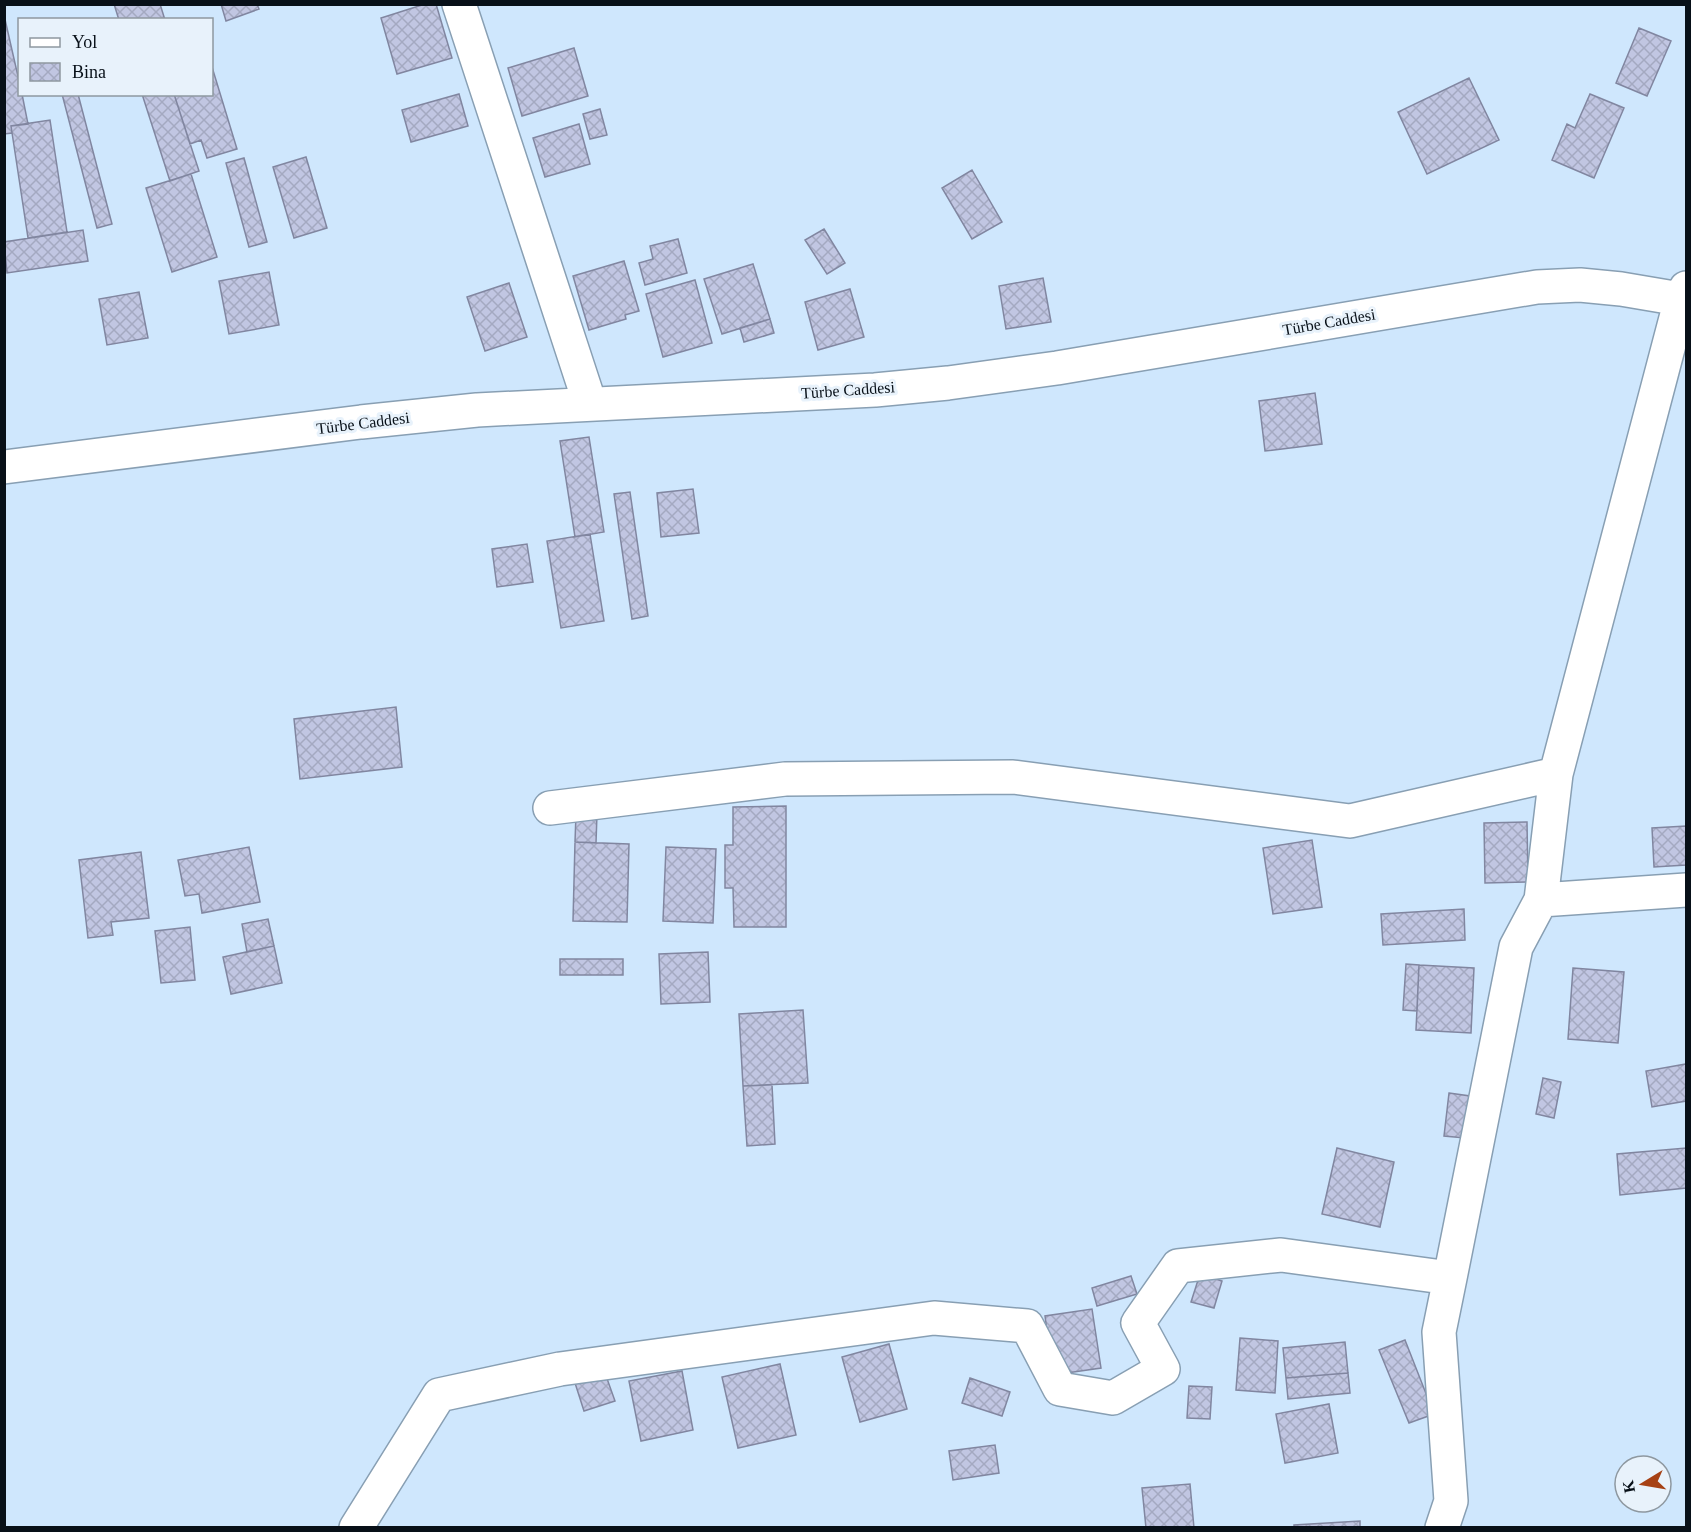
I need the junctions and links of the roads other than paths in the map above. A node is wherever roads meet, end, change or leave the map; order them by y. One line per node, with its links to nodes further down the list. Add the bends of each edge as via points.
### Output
1 (459, 4): 3 (street)
2 (1685, 296): 3 (street, Türbe Caddesi, via 1580,285 1537,287 959,381 875,390); 5 (street)
3 (590, 404): 4 (street, Türbe Caddesi, via 477,410)
4 (4, 467)
5 (1556, 774): 6 (street, via 1350,821 1013,777 785,779); 8 (street)
6 (550, 808)
7 (1686, 890): 8 (street)
8 (1541, 900): 9 (street, via 1516,947)
9 (1450, 1278): 10 (street, via 1281,1255 1179,1266 1138,1323 1163,1369 1113,1398 1060,1389 1027,1326 934,1318 560,1370 439,1395); 11 (street, via 1439,1332 1450,1501)
10 (356, 1527)
11 (1442, 1527)

